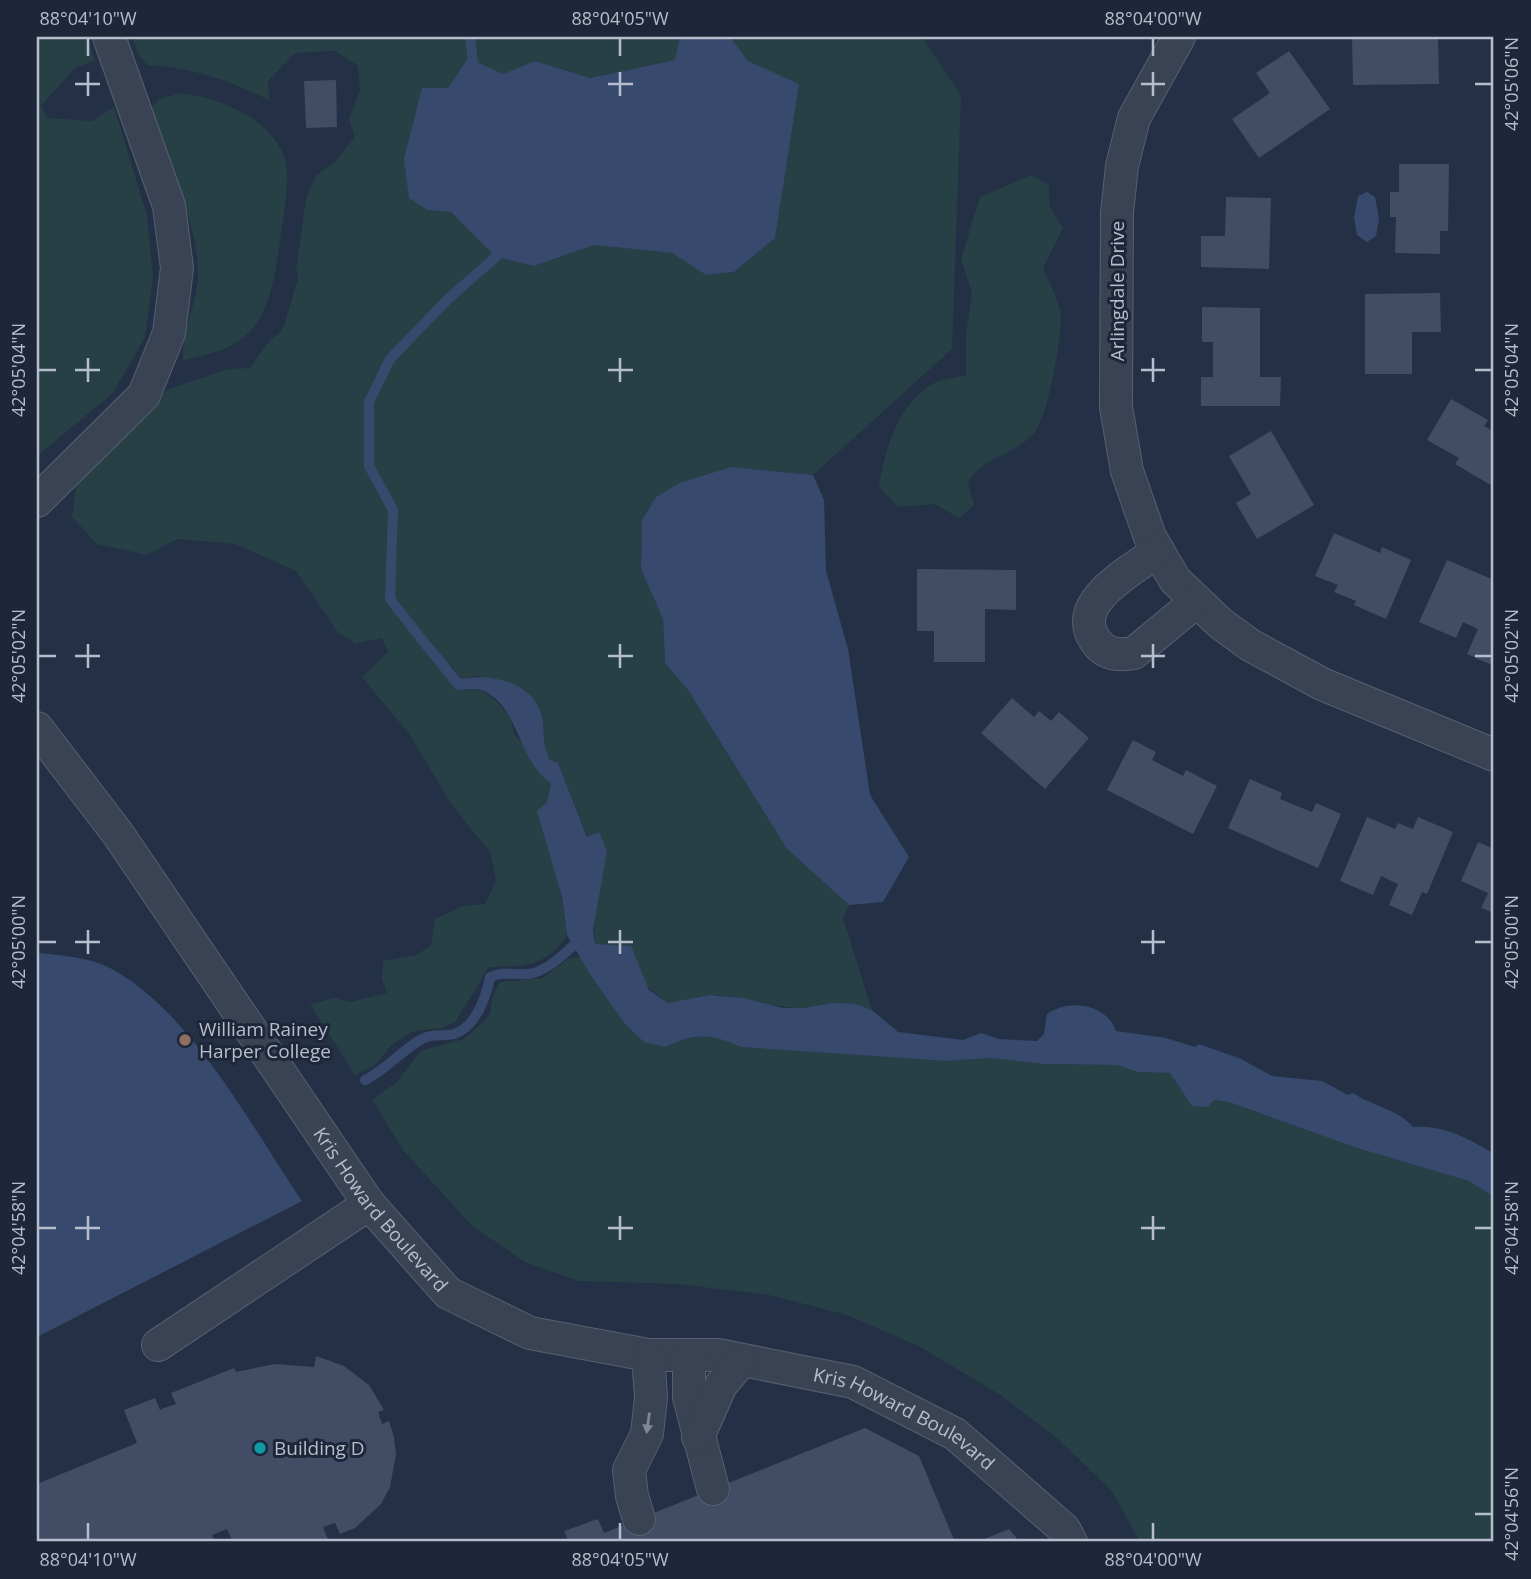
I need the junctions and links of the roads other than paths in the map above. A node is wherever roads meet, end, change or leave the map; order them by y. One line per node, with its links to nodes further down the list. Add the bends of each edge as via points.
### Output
1 (108, 37): 3 (street, via 169,206 177,268 169,332 145,395)
2 (1178, 37): 4 (street, Arlingdale Drive, via 1134,118 1116,212 1116,407 1127,471)
3 (37, 500)
4 (1158, 551): 5 (street, Arlingdale Drive, via 1175,580); 5 (street, via 1091,607 1090,633 1097,644 1108,652 1134,653)
5 (1197, 601): 7 (street, Arlingdale Drive, via 1251,645 1322,684)
6 (37, 728): 8 (street, Kris Howard Boulevard, via 118,834)
7 (1494, 755)
8 (369, 1204): 9 (street); 10 (street, Kris Howard Boulevard, via 448,1293 530,1333)
9 (158, 1345)
10 (648, 1355): 11 (street, Kris Howard Boulevard); 15 (street, one-way to 15, via 651,1397 647,1434 629,1470)
11 (689, 1355): 12 (street, Kris Howard Boulevard); 13 (street, via 689,1397)
12 (742, 1360): 13 (street, via 721,1385); 16 (street, Kris Howard Boulevard, via 853,1382 955,1434 1064,1529)
13 (698, 1437): 14 (street)
14 (713, 1489)
15 (639, 1519)
16 (1071, 1542)

